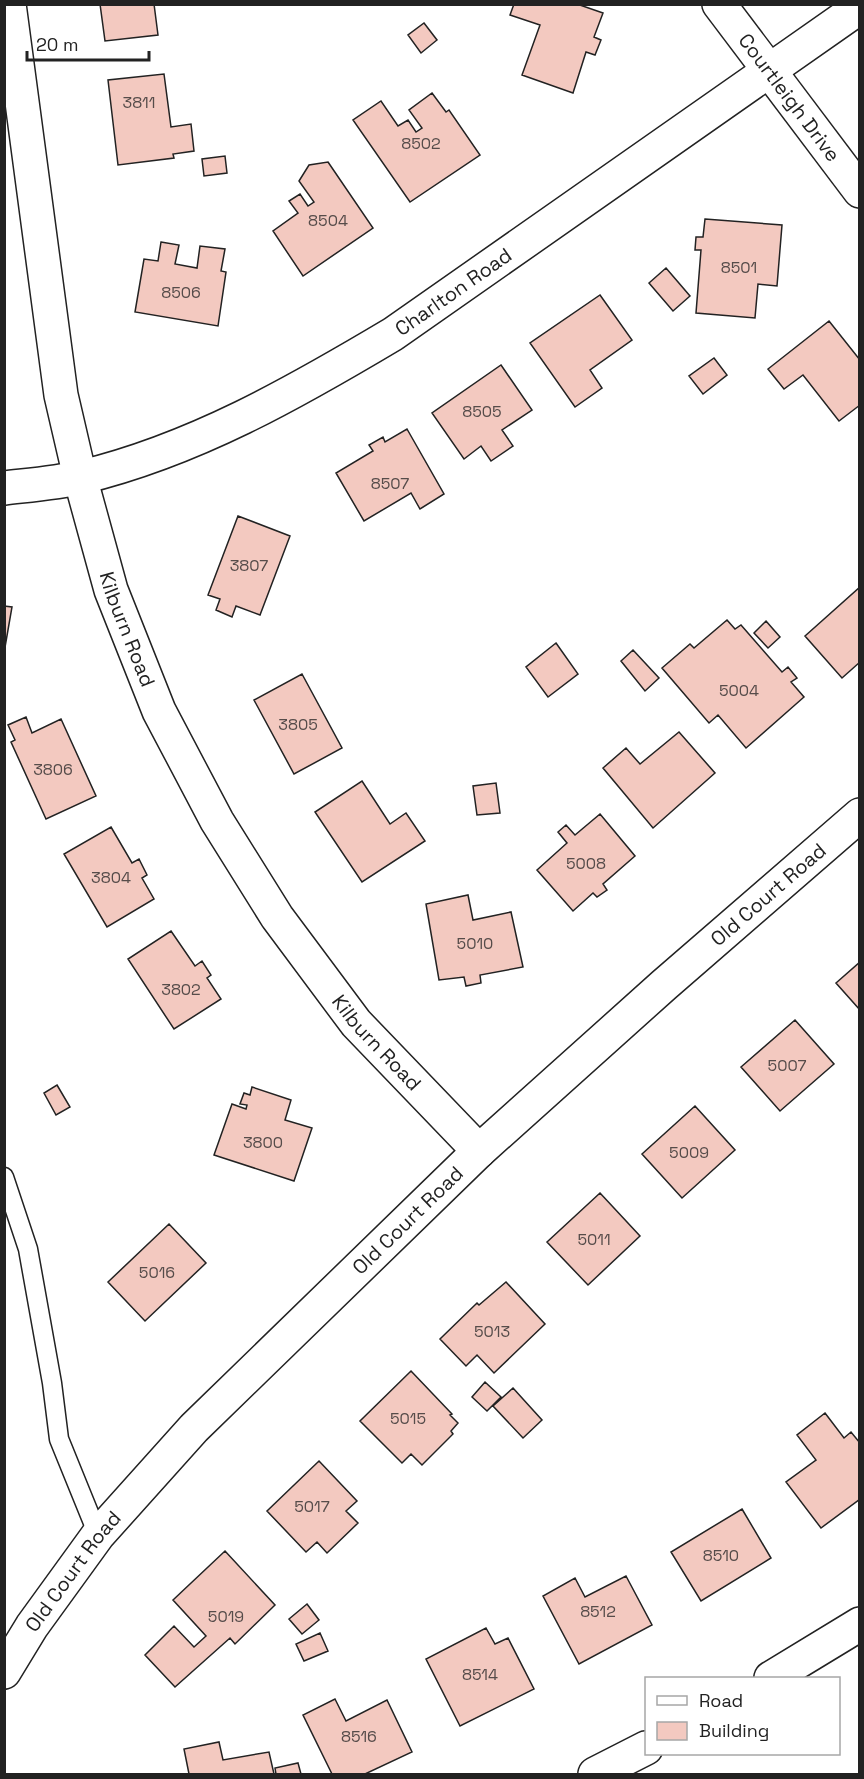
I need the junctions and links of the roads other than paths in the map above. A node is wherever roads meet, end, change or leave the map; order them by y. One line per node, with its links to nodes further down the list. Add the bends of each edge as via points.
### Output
1 (9, 4): 6 (street, Kilburn Road, via 61,394)
2 (719, 4): 4 (street, Courtleigh Drive)
3 (860, 8): 4 (street, Charlton Road)
4 (770, 70): 5 (street, Courtleigh Drive); 6 (street, Charlton Road, via 393,334 314,381 220,429 155,455)
5 (860, 191)
6 (80, 477): 7 (street, Charlton Road); 9 (street, Kilburn Road, via 111,590 159,711 217,821 277,917 356,1023)
7 (4, 488)
8 (860, 815): 9 (street, Old Court Road)
9 (479, 1151): 11 (street, Old Court Road, via 194,1428)
10 (4, 1177): 11 (lane, via 28,1249 59,1439)
11 (98, 1535): 13 (street, Old Court Road)
12 (860, 1624): 14 (street)
13 (4, 1672)
14 (773, 1677)
15 (645, 1749): 16 (street)
16 (595, 1774)

